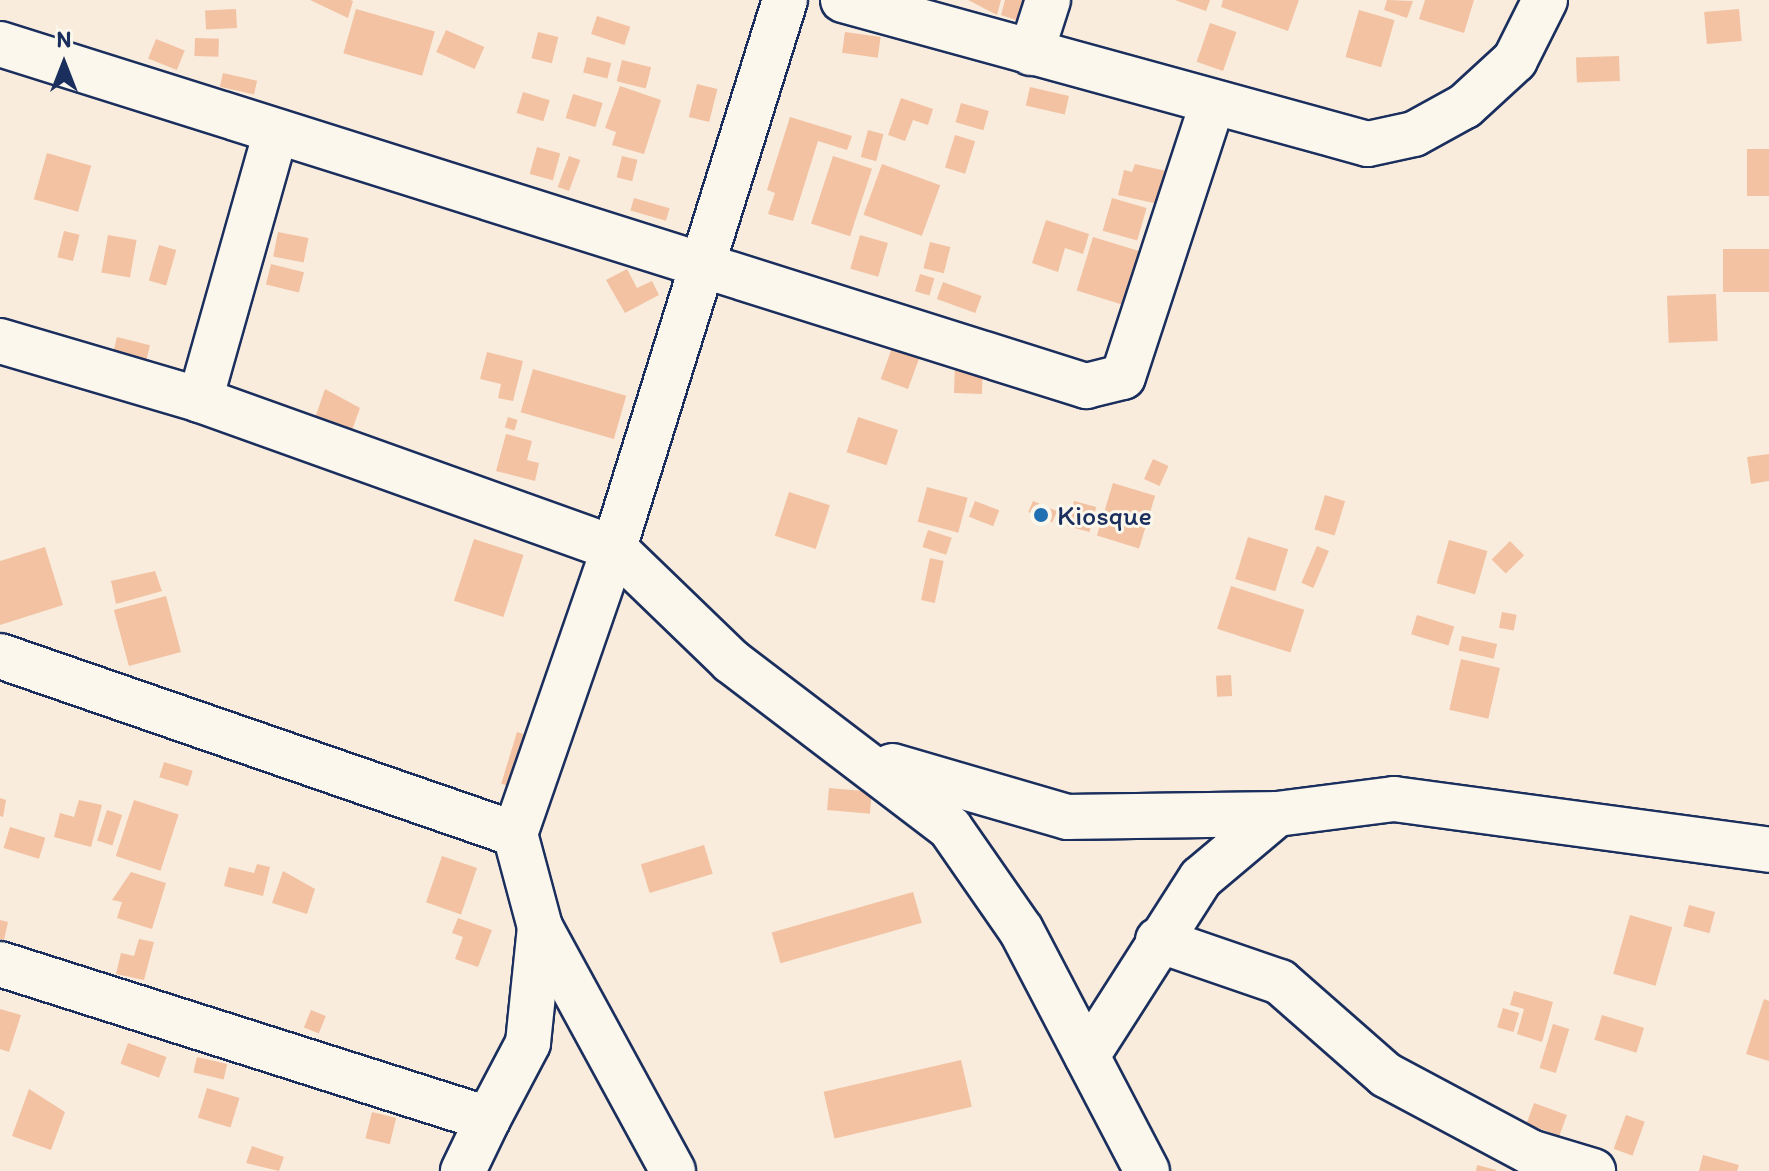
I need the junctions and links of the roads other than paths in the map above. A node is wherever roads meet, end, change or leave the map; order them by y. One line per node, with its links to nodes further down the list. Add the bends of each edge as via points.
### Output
1 (785, 0): 9 (street)
2 (843, 0): 6 (street)
3 (1048, 0): 6 (street)
4 (1545, 0): 7 (street, via 1515,60 1465,106 1414,134 1368,144)
5 (0, 44): 8 (street)
6 (1031, 53): 7 (street)
7 (1212, 105): 9 (street, via 1123,377 1112,384 1086,386)
8 (276, 132): 9 (street); 11 (street)
9 (702, 261): 12 (street)
10 (0, 341): 11 (street)
11 (200, 400): 12 (street)
12 (614, 548): 14 (street, via 731,661); 16 (street)
13 (0, 656): 16 (street)
14 (860, 754): 15 (street, via 958,790 1068,817); 21 (street, via 950,828 1021,930)
15 (1277, 814): 17 (street, via 1394,799); 19 (street, via 1201,878)
16 (515, 834): 18 (street)
17 (1769, 850)
18 (540, 927): 22 (street, via 528,1043); 24 (street)
19 (1158, 940): 21 (street); 26 (street, via 1280,982 1386,1075 1530,1152)
20 (0, 964): 22 (street)
21 (1087, 1056): 25 (street)
22 (488, 1119): 23 (street)
23 (463, 1171)
24 (673, 1171)
25 (1147, 1171)
26 (1593, 1171)

